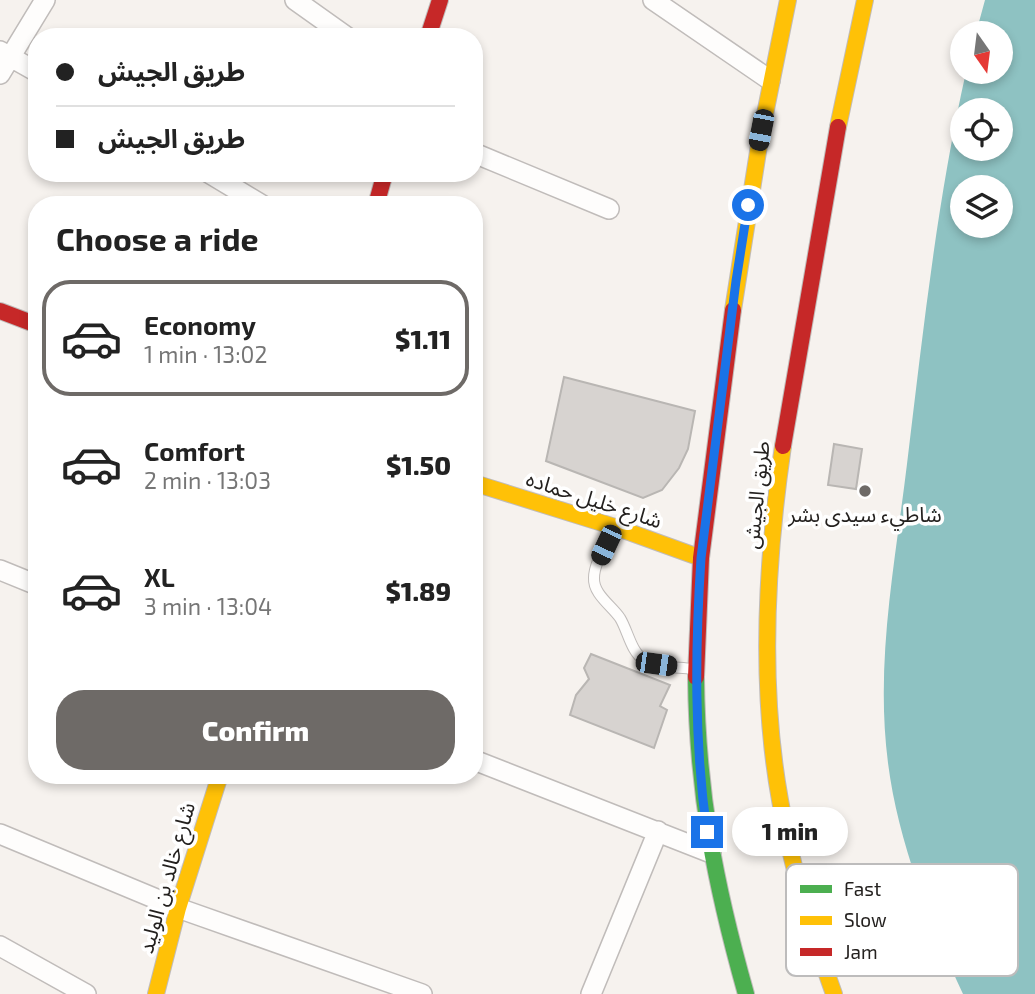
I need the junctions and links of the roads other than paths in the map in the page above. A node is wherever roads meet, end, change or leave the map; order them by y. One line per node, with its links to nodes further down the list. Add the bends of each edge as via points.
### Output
1 (45, 0): 9 (street)
2 (295, 0): 7 (street)
3 (440, 0): 8 (main road)
4 (653, 0): 12 (street)
5 (788, 0): 12 (main road)
6 (865, 0): 30 (main road, طريق الجيش, via 841,107 775,513 769,617 770,732)
7 (334, 28)
8 (431, 28)
9 (5, 54): 10 (street); 11 (street)
10 (28, 67)
11 (0, 74)
12 (771, 79): 21 (main road, via 736,281)
13 (483, 157): 16 (street)
14 (224, 182): 15 (street)
15 (247, 196)
16 (609, 209)
17 (0, 311): 18 (main road)
18 (28, 322)
19 (483, 486): 20 (main road, شارع خليل حماده)
20 (615, 527): 21 (main road, شارع خليل حماده); 24 (lane, via 595,570 597,591 618,615 642,660)
21 (701, 558): 24 (main road)
22 (0, 570): 23 (street)
23 (28, 581)
24 (696, 670): 29 (main road, via 699,769)
25 (483, 763): 27 (street)
26 (217, 784): 31 (main road, شارع خالد بن الوليد)
27 (658, 831): 29 (street); 37 (street)
28 (0, 834): 31 (street)
29 (710, 853): 38 (main road)
30 (795, 864)
31 (178, 908): 35 (main road, شارع خالد بن الوليد); 36 (street)
32 (0, 946): 34 (street)
33 (828, 976): 39 (main road, طريق الجيش)
34 (86, 994)
35 (156, 994)
36 (422, 994)
37 (591, 994)
38 (746, 994)
39 (834, 994)

